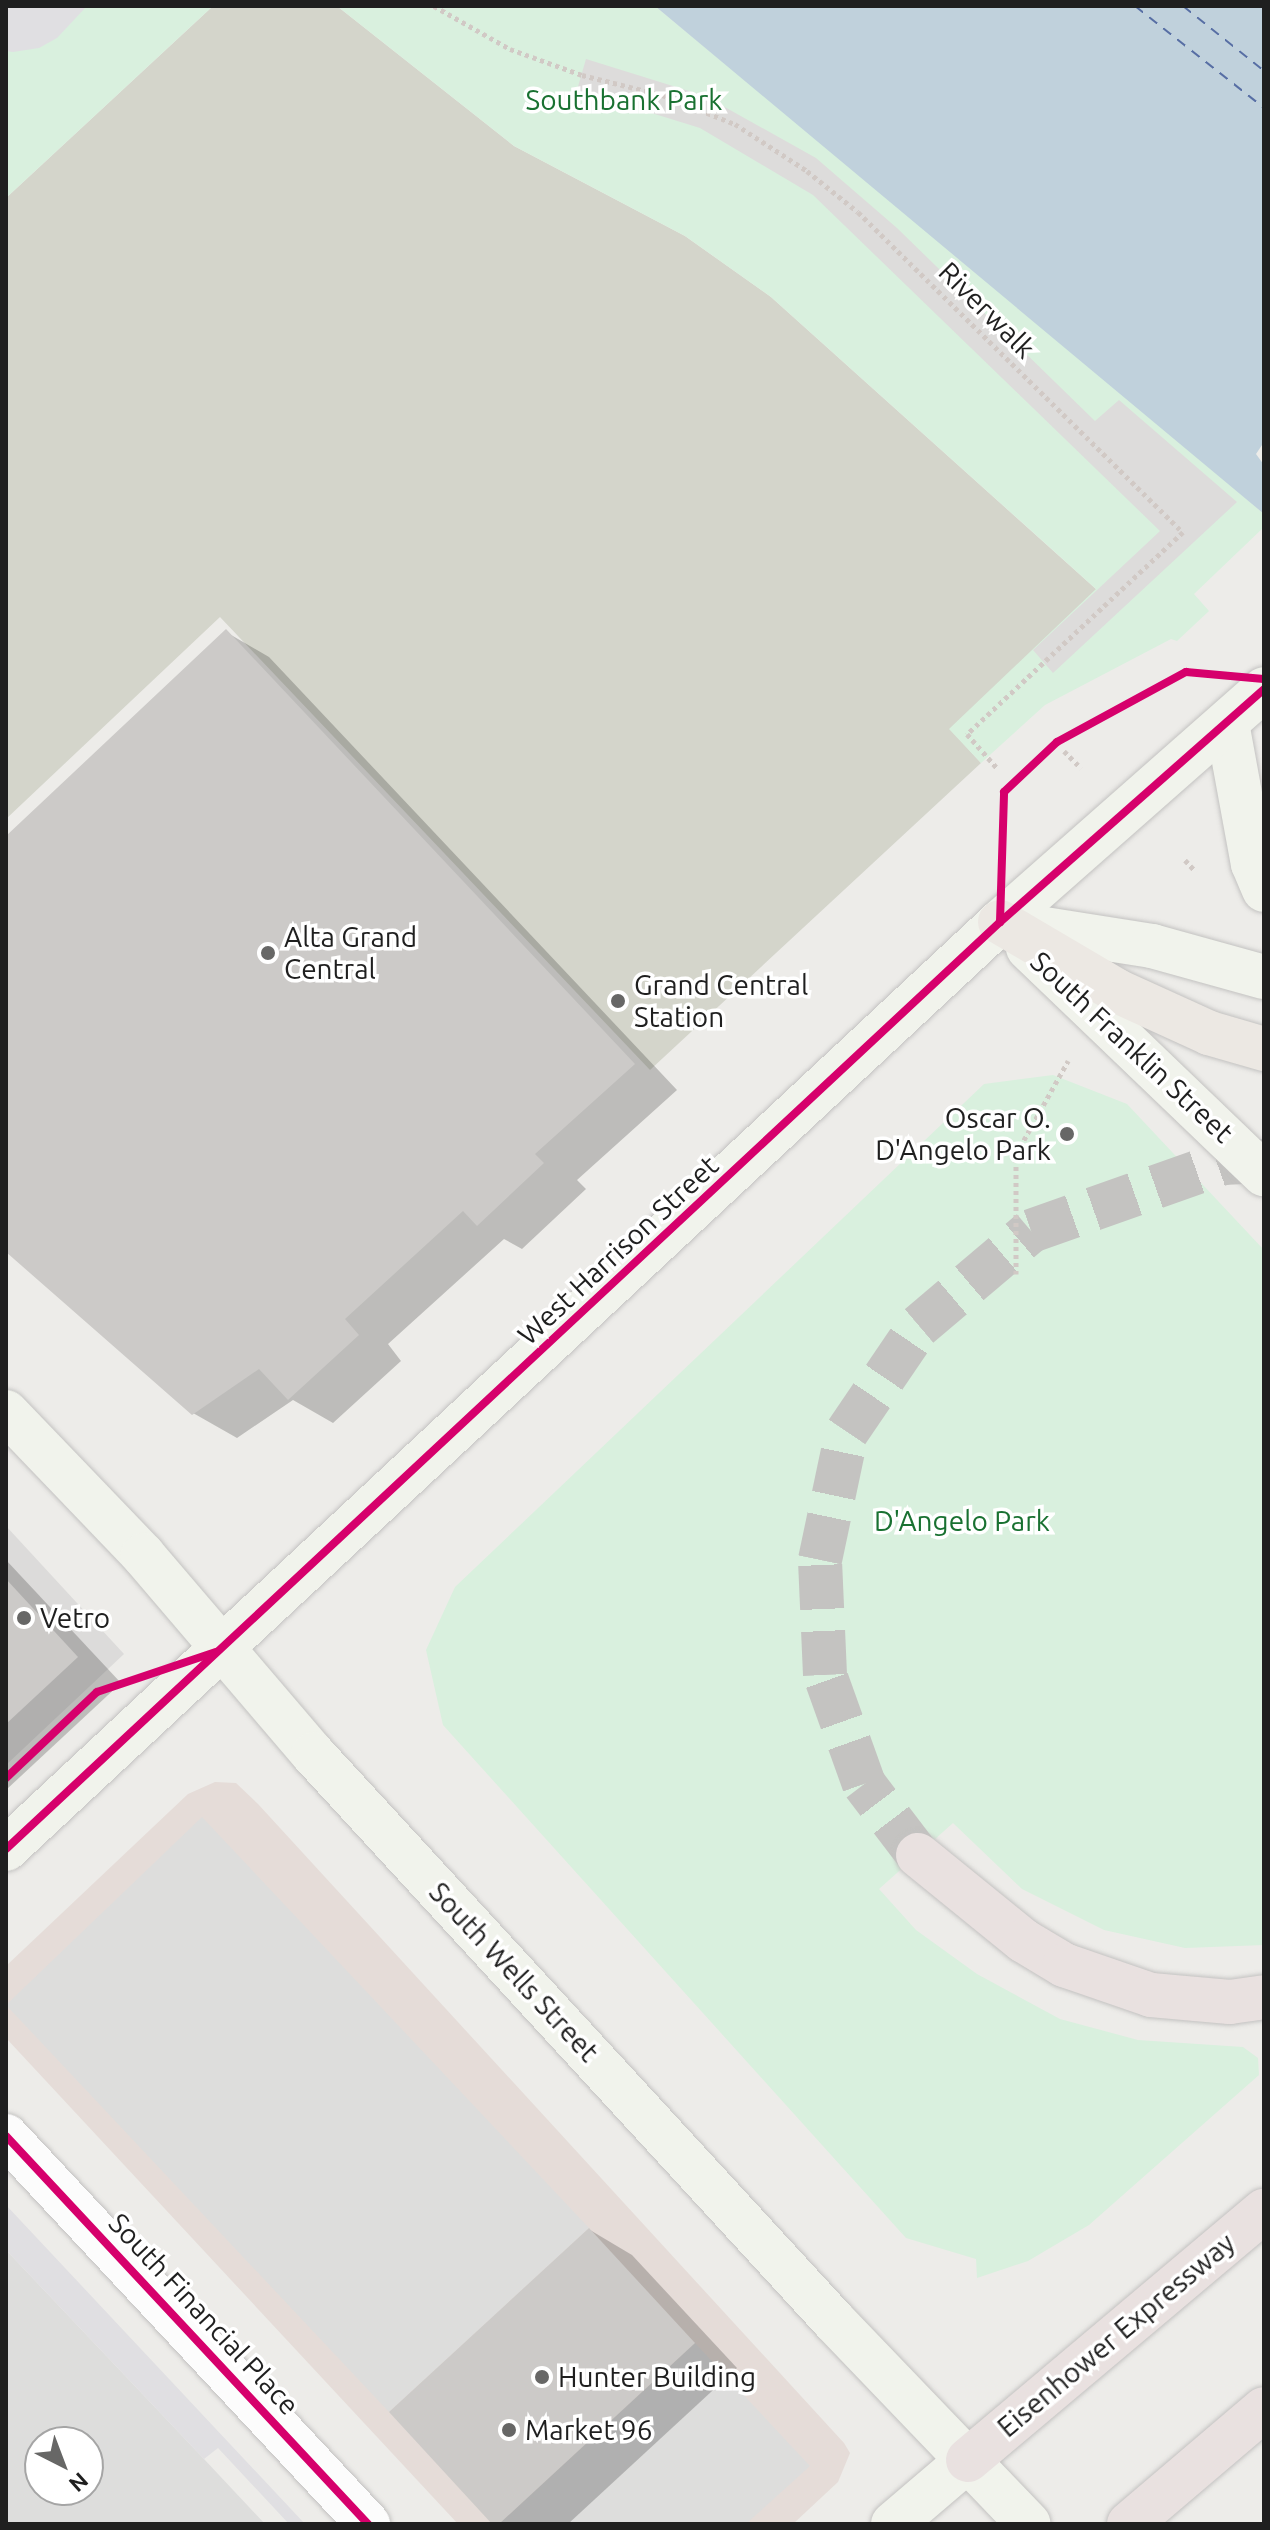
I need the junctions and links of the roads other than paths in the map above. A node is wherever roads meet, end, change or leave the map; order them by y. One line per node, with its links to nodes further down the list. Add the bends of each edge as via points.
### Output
1 (1264, 689): 2 (main road, West Harrison Street)
2 (1227, 723): 3 (main road, via 1253,864); 4 (main road, West Harrison Street)
3 (1264, 890)
4 (1000, 922): 5 (main road, via 1152,946); 6 (highway, via 1117,991 1209,1033); 7 (main road, South Franklin Street); 9 (main road, West Harrison Street)
5 (1264, 977)
6 (1264, 1049)
7 (1264, 1174)
8 (6, 1412): 9 (main road, South Wells Street)
9 (224, 1649): 10 (main road, West Harrison Street); 16 (main road, South Wells Street, via 313,1754)
10 (6, 1849)
11 (918, 1855): 12 (highway, via 1024,1941 1064,1965 1151,1995 1230,2002)
12 (1264, 1997)
13 (6, 2136): 17 (street, South Financial Place)
14 (1264, 2211): 16 (highway, Eisenhower Expressway)
15 (1264, 2409): 20 (highway)
16 (968, 2460): 18 (main road); 19 (main road, South Wells Street)
17 (368, 2524)
18 (893, 2524)
19 (1029, 2524)
20 (1129, 2524)

